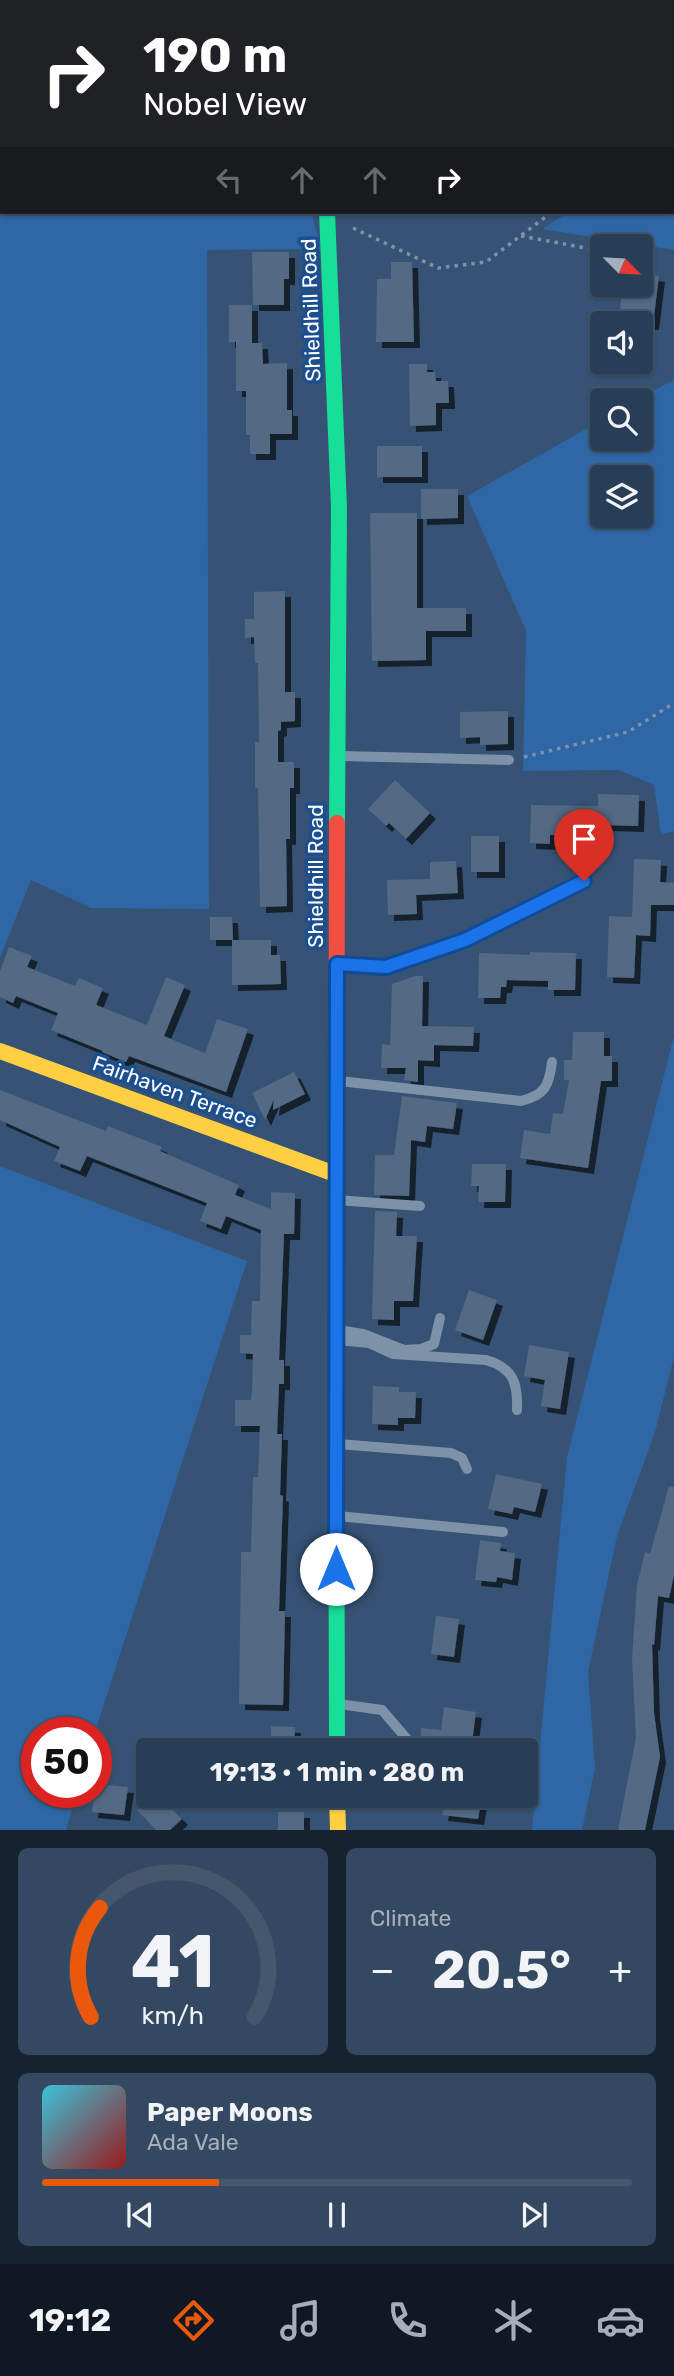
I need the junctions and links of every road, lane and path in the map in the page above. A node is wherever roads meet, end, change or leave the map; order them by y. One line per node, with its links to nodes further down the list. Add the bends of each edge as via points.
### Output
1 (550, 214): 3 (path)
2 (328, 215): 3 (path, via 438,268 486,261); 6 (main road, Shieldhill Road, via 339,508)
3 (522, 236): 4 (path)
4 (590, 249)
5 (674, 703): 7 (path, via 628,732)
6 (338, 756): 7 (lane); 9 (main road, Shieldhill Road)
7 (509, 760)
8 (584, 881): 9 (main road, via 465,940 386,967)
9 (337, 964): 12 (main road, Shieldhill Road)
10 (0, 1051): 13 (main road, Fairhaven Terrace)
11 (552, 1062): 12 (lane, via 550,1081 537,1097 521,1101)
12 (336, 1081): 13 (main road, Shieldhill Road)
13 (335, 1174): 14 (main road, Shieldhill Road)
14 (336, 1200): 15 (lane); 17 (main road, Shieldhill Road)
15 (420, 1206)
16 (440, 1318): 17 (lane, via 434,1344 421,1349 404,1350 363,1334)
17 (336, 1334): 18 (lane, via 393,1354 498,1364 518,1390); 19 (main road, Shieldhill Road)
18 (517, 1410)
19 (336, 1444): 20 (lane, via 451,1453 461,1458); 21 (main road, Shieldhill Road)
20 (467, 1469)
21 (335, 1516): 22 (lane); 23 (main road, Shieldhill Road)
22 (503, 1532)
23 (336, 1704): 24 (main road, Shieldhill Road); 25 (lane, via 382,1710)
24 (337, 1738)
25 (407, 1738)
26 (337, 1808): 27 (main road)
27 (338, 1830)

